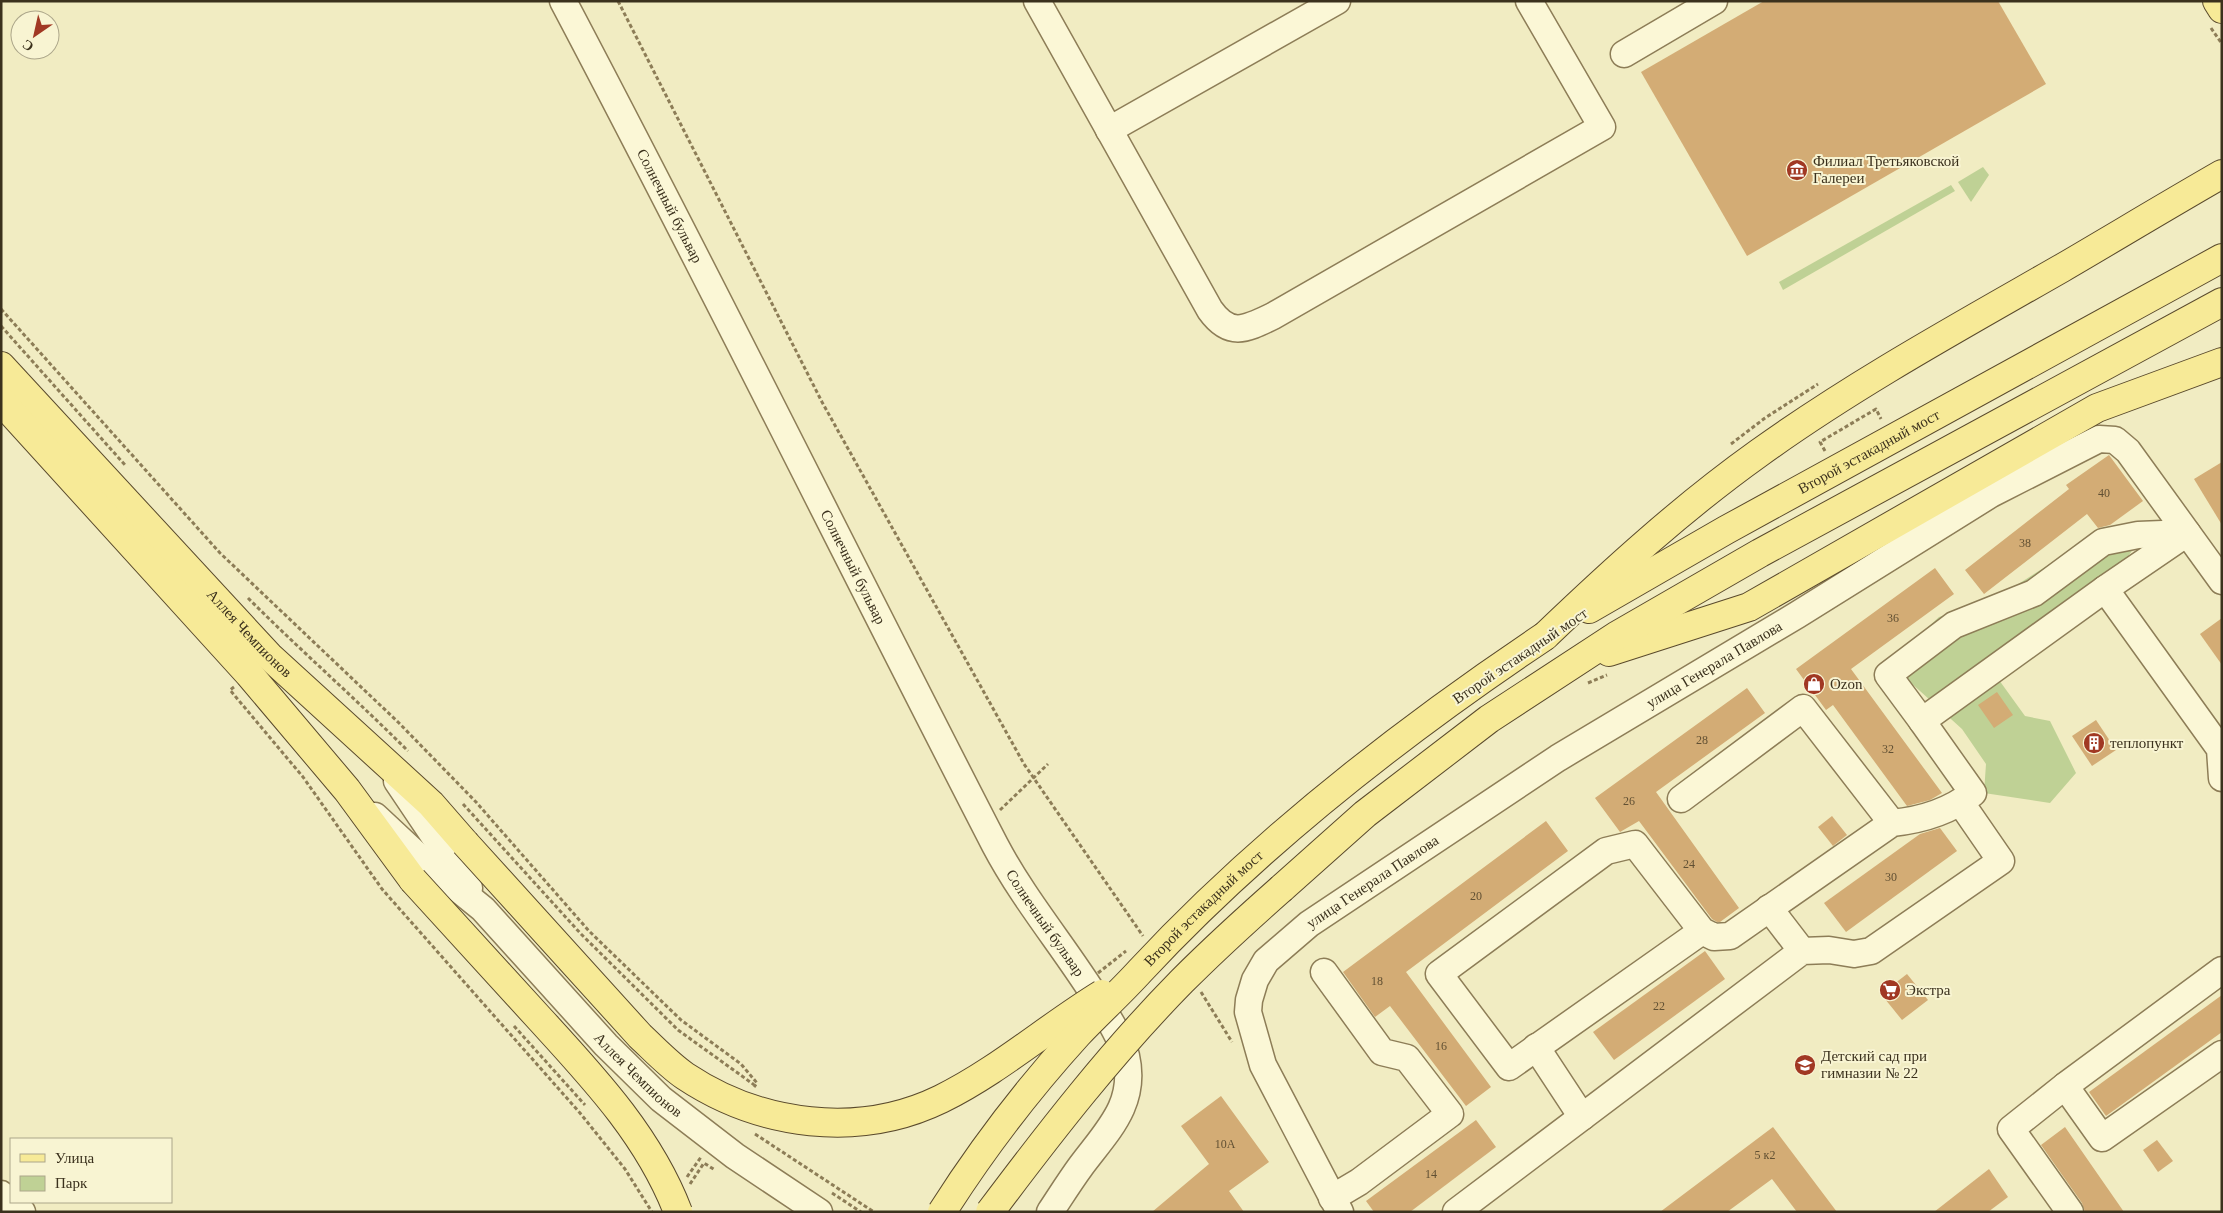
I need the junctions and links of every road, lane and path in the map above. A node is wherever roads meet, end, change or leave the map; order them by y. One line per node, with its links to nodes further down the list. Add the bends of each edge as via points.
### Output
1 (563, 1): 38 (street, Солнечный бульвар, via 677,217)
2 (618, 1): 33 (path, via 822,402)
3 (1037, 1): 10 (street)
4 (1337, 1): 10 (street)
5 (1529, 1): 10 (street, via 1602,127 1250,327 1230,328 1214,317)
6 (1714, 1): 9 (street)
7 (2217, 1): 8 (main road)
8 (2222, 9)
9 (1624, 54)
10 (1109, 130)
11 (2222, 174): 26 (main road, via 1933,341 1756,455 1623,562)
12 (2222, 258): 26 (main road, Второй эстакадный мост, via 1726,530)
13 (2222, 302): 28 (main road, via 1760,553)
14 (1, 309): 55 (path, via 220,553 406,730 476,802 589,931 681,1020 741,1064 757,1083)
15 (1, 326): 21 (path)
16 (2222, 362): 28 (main road, via 2097,408 1749,607)
17 (1, 366): 31 (main road, Аллея Чемпионов, via 269,656)
18 (1, 401): 35 (main road, Аллея Чемпионов, via 197,614)
19 (1881, 419): 20 (path, via 1876,409 1820,442)
20 (1827, 456)
21 (126, 466)
22 (2186, 533): 23 (street, улица Генерала Павлова); 24 (street); 30 (street, via 2138,535 2103,542 2034,593 1954,625 1888,675); 61 (street, улица Генерала Павлова, via 2128,451 2115,440 2099,439 1992,494 1558,758 1310,924 1266,961 1255,980 1248,1000 1248,1012 1263,1065)
23 (2222, 581)
24 (2105, 589): 30 (street); 34 (street, via 2220,749)
25 (246, 596): 27 (path)
26 (1545, 636): 47 (main road, Второй эстакадный мост, bridge, via 1427,719 1336,789 1235,878)
27 (287, 637)
28 (1574, 662): 68 (main road, bridge, via 1489,719 1409,780 1344,832 1240,926 1125,1043)
29 (240, 682): 63 (path, via 230,690 303,777 382,889 580,1113 625,1169)
30 (1922, 721): 37 (street, via 1973,793)
31 (384, 762): 41 (street, Аллея Чемпионов); 47 (main road, bridge, via 431,804 640,1036 670,1064 718,1095 771,1116 838,1123 924,1107 960,1089)
32 (1048, 764): 33 (path)
33 (1033, 777): 38 (path, via 1003,809); 43 (path)
34 (2222, 778)
35 (347, 790): 41 (street, Аллея Чемпионов, via 420,858); 64 (main road, bridge, via 413,880 623,1115 650,1155)
36 (1681, 799): 39 (street, via 1803,708)
37 (1961, 803): 39 (street, via 1915,821); 44 (street, via 2001,861 1871,951 1854,954 1829,950)
38 (982, 820): 69 (street, Солнечный бульвар, via 1006,866 1081,973 1126,1054 1129,1083 1124,1103 1112,1126)
39 (1892, 823): 40 (street)
40 (1769, 908): 42 (street, via 1730,936 1714,937); 44 (street)
41 (483, 909): 65 (street, Аллея Чемпионов, via 606,1045 661,1099 735,1156)
42 (1702, 931): 52 (street); 52 (street, via 1635,844 1606,851 1439,974 1509,1067)
43 (1148, 942)
44 (1802, 951): 56 (street)
45 (1114, 960): 49 (path, bridge)
46 (2222, 970): 54 (street)
47 (1140, 971): 67 (main road, Второй эстакадный мост, bridge, via 1078,1034 1022,1100)
48 (1324, 972): 61 (street, via 1382,1052 1407,1058 1450,1114 1360,1182)
49 (1091, 978)
50 (1196, 986): 51 (path)
51 (1234, 1045)
52 (1536, 1047): 56 (street)
53 (2222, 1054): 54 (street, via 2102,1138)
54 (2065, 1086): 71 (street, via 2011,1129)
55 (752, 1090)
56 (1582, 1118): 70 (street)
57 (749, 1130): 66 (path)
58 (721, 1174): 59 (path, via 704,1163)
59 (688, 1186)
60 (12, 1203): 62 (street)
61 (1336, 1205)
62 (22, 1212)
63 (652, 1212)
64 (678, 1212)
65 (819, 1212)
66 (874, 1212)
67 (942, 1212)
68 (990, 1212)
69 (1050, 1212)
70 (1456, 1212)
71 (2070, 1212)

